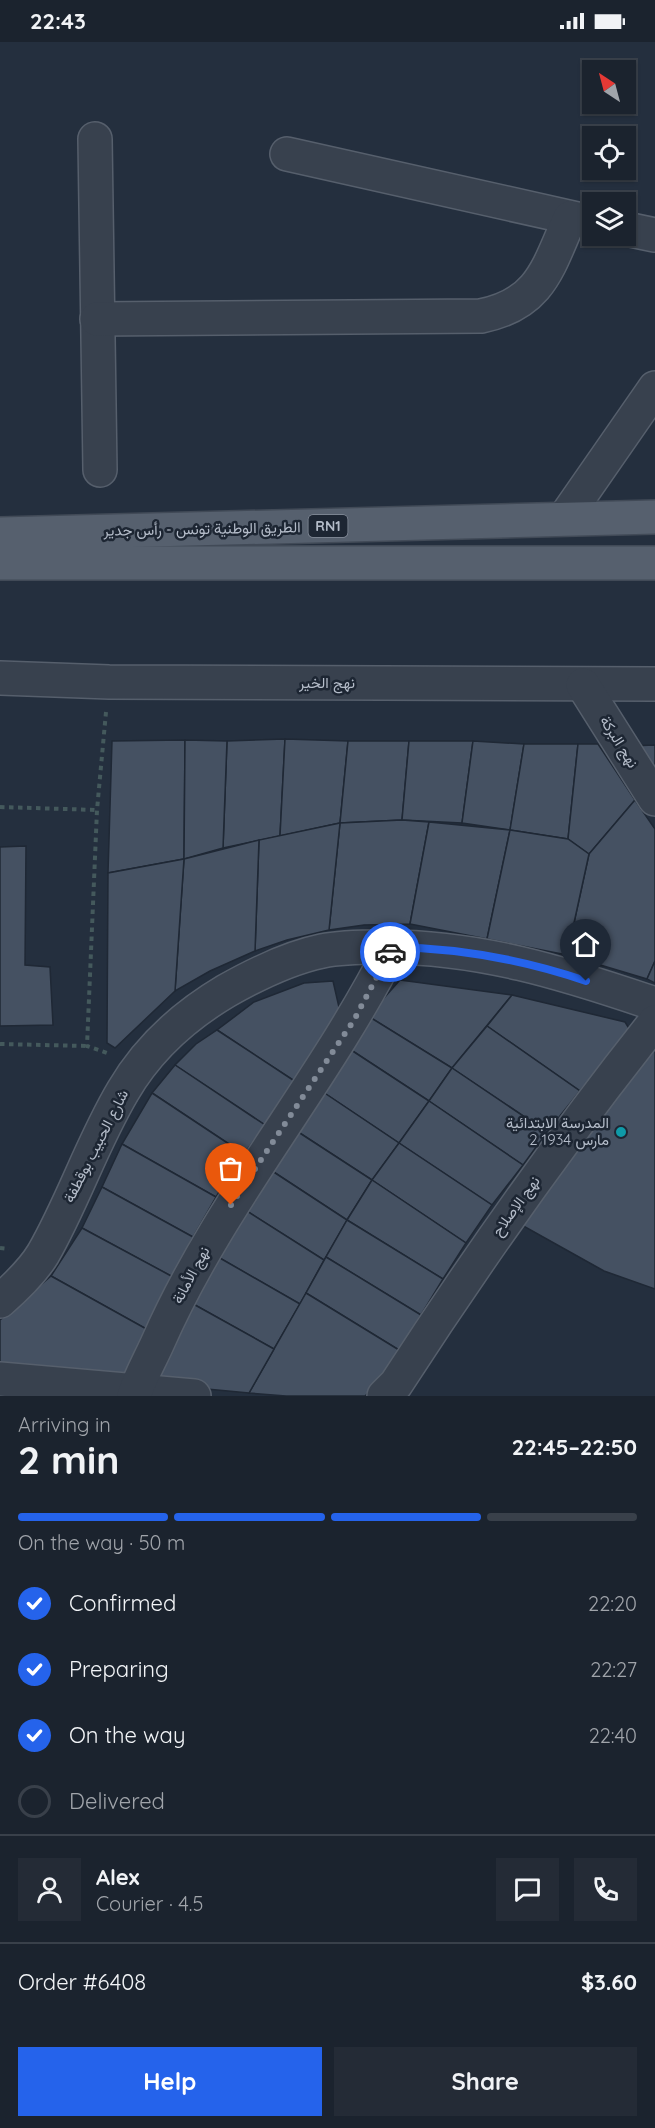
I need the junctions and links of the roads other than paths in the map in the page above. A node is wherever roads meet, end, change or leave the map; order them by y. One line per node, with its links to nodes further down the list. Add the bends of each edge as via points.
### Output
1 (95, 139): 6 (street)
2 (287, 154): 3 (street)
3 (581, 220): 6 (street, via 534,290 491,314)
4 (636, 231): 5 (street)
5 (655, 235)
6 (98, 319): 8 (street)
7 (655, 388): 10 (street)
8 (99, 470)
9 (655, 517): 10 (main road, الطريق الوطنية تونس - رأس جدير / RN1)
10 (564, 519): 11 (main road, الطريق الوطنية تونس - رأس جدير / RN1)
11 (0, 534)
12 (655, 562): 13 (main road)
13 (0, 563)
14 (0, 678): 16 (street, نهج الخير)
15 (655, 684): 16 (street, نهج الخير)
16 (583, 686): 17 (street, نهج البركة)
17 (655, 799)
18 (392, 947): 19 (street, شارع الحبيب بوقطفة, via 435,948 516,962 567,974); 21 (street, شارع الحبيب بوقطفة, via 324,950 290,960 209,1001 165,1036 139,1065 99,1134 42,1255); 23 (street, نهج الأمانة, via 354,1020 214,1233 178,1299)
19 (655, 1004)
20 (655, 1022): 25 (street, نهج الإصلاح, via 477,1259 396,1384)
21 (0, 1301)
22 (0, 1379): 23 (street)
23 (135, 1393): 24 (street)
24 (194, 1396)
25 (384, 1396)

